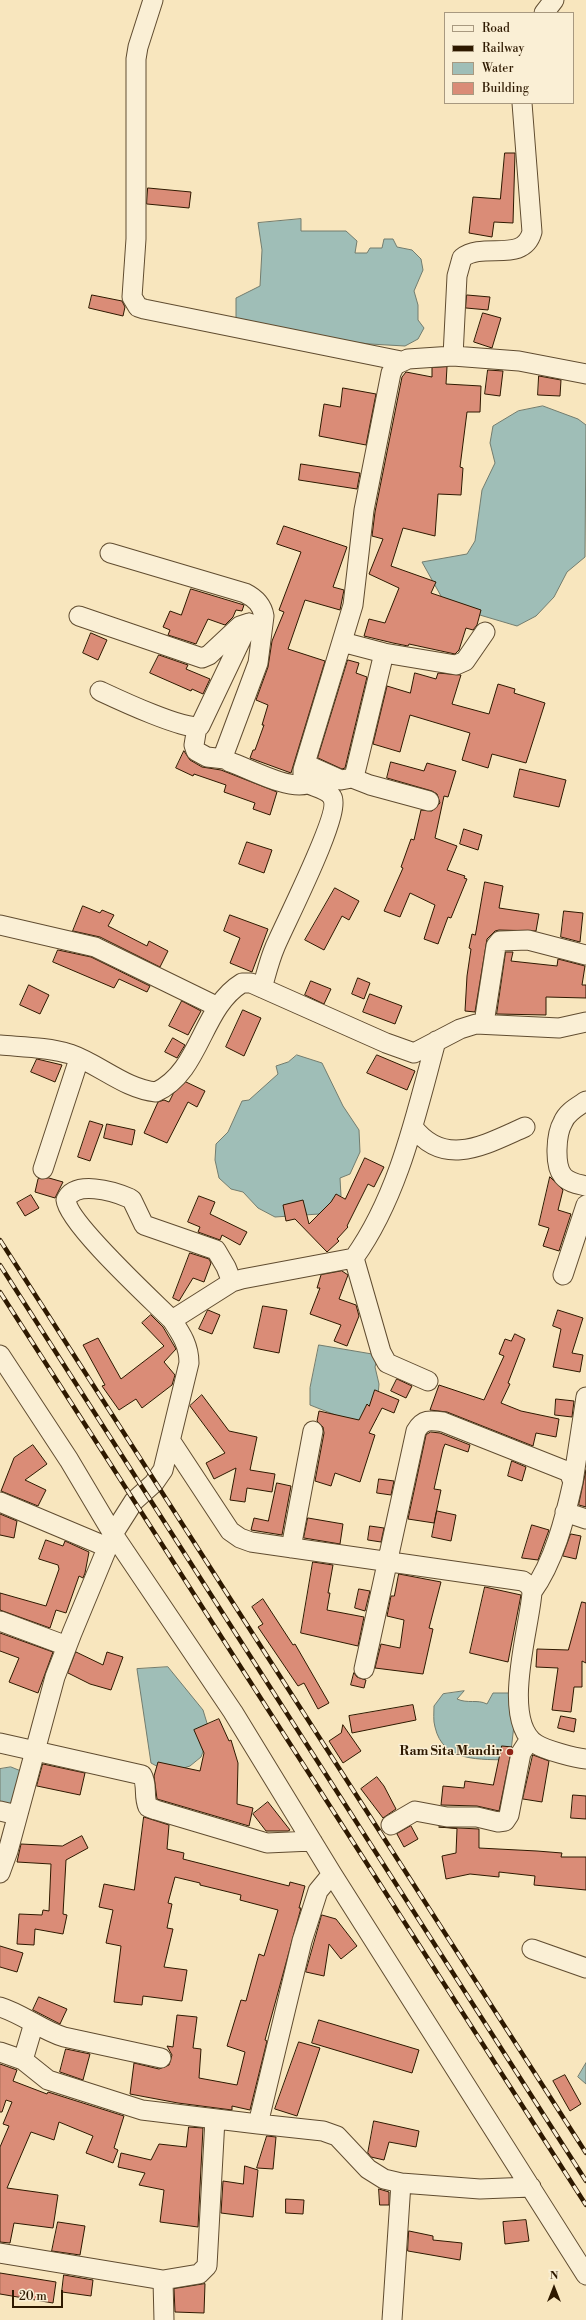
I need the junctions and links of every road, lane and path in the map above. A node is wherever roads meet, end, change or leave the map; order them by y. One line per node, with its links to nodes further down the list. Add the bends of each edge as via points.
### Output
1 (153, 0): 6 (street, via 136,59 136,239 132,288 135,303 144,309)
2 (554, 0): 3 (street)
3 (545, 12)
4 (522, 104): 5 (street, via 532,232 530,240 524,246 505,250 476,250 462,258 457,276)
5 (453, 356): 6 (street); 7 (street, via 519,361)
6 (401, 361): 12 (street, via 395,365 389,380 364,510 353,605)
7 (586, 374)
8 (110, 553): 10 (street, via 245,593 263,609)
9 (79, 616): 10 (street, via 202,658 209,655 240,626)
10 (257, 623): 15 (street, via 203,722); 16 (street, via 258,663 225,748)
11 (485, 632): 13 (street, via 462,664)
12 (342, 642): 13 (street); 17 (street)
13 (384, 653): 18 (street)
14 (100, 690): 15 (street, via 139,708)
15 (197, 728): 16 (street, via 194,745 196,751 207,757)
16 (225, 759): 19 (street, via 294,786)
17 (305, 764): 18 (street, via 340,780); 19 (street, via 302,776)
18 (352, 778): 20 (street)
19 (307, 784): 23 (street, via 328,793 333,797 335,805 319,851 275,947)
20 (429, 801)
21 (0, 925): 24 (street, via 94,947)
22 (586, 955): 26 (street, via 528,940 500,941 496,946)
23 (262, 988): 24 (street, via 242,983 227,995); 27 (street, via 408,1052 414,1053)
24 (218, 1007): 29 (street, via 184,1066 175,1078 156,1092 142,1090)
25 (586, 1022): 26 (street, via 559,1028)
26 (484, 1023): 27 (street, via 460,1029)
27 (436, 1041): 31 (street)
28 (0, 1045): 29 (street, via 42,1048 70,1054)
29 (80, 1059): 33 (street)
30 (586, 1102): 34 (street, via 572,1110 562,1122 558,1146 559,1166 563,1176 568,1181)
31 (413, 1127): 32 (street, via 431,1144 450,1150 471,1149); 36 (street, via 383,1206)
32 (525, 1127)
33 (43, 1169)
34 (586, 1186)
35 (586, 1205): 37 (street)
36 (354, 1258): 38 (street); 41 (street, via 381,1352 387,1363)
37 (563, 1275)
38 (232, 1282): 39 (street); 39 (street, via 216,1250 144,1225 129,1198 96,1190 72,1191 66,1200 69,1212 100,1248)
39 (172, 1320): 44 (street, via 189,1349 189,1363)
40 (0, 1355): 49 (street, via 69,1460)
41 (428, 1381)
42 (586, 1396): 45 (street)
43 (312, 1431): 50 (street)
44 (172, 1442): 49 (street, via 163,1470 154,1483 134,1501); 50 (street, via 234,1535 251,1542)
45 (573, 1482): 47 (street); 51 (street, via 569,1472 553,1464 443,1422 432,1420 422,1423 416,1431)
46 (0, 1502): 49 (street)
47 (565, 1512): 48 (street); 52 (street, via 546,1572)
48 (586, 1519)
49 (110, 1541): 54 (street); 62 (street, via 233,1712)
50 (291, 1548): 51 (street)
51 (388, 1563): 52 (street, via 523,1581 530,1586); 55 (street)
52 (532, 1592): 56 (street, via 518,1690 525,1731)
53 (0, 1621): 54 (street)
54 (67, 1646): 58 (street, via 55,1677)
55 (364, 1669)
56 (530, 1739): 59 (street, via 541,1746); 61 (street, via 521,1753 509,1814 505,1821 416,1811)
57 (0, 1743): 58 (street)
58 (34, 1750): 60 (street); 62 (street, via 142,1775 146,1782 148,1807 156,1810 267,1843)
59 (586, 1758)
60 (9, 1813): 63 (street)
61 (391, 1825)
62 (312, 1841): 64 (street)
63 (0, 1873)
64 (332, 1874): 73 (street, via 318,1891 302,1941); 75 (street)
65 (532, 1949): 66 (street)
66 (586, 1968)
67 (0, 2007): 68 (street, via 25,2016)
68 (34, 2023): 70 (street, via 64,2037); 71 (street)
69 (0, 2052): 71 (street)
70 (161, 2058)
71 (23, 2060): 72 (street, via 48,2080 142,2110)
72 (215, 2119): 73 (street); 78 (street, via 207,2266 199,2274)
73 (258, 2124): 74 (street, via 323,2130 337,2136 368,2169 384,2179)
74 (401, 2183): 75 (street, via 480,2189); 80 (street)
75 (531, 2187): 77 (street)
76 (0, 2253): 78 (street)
77 (586, 2274)
78 (163, 2280): 79 (street)
79 (164, 2320)
80 (392, 2320)

